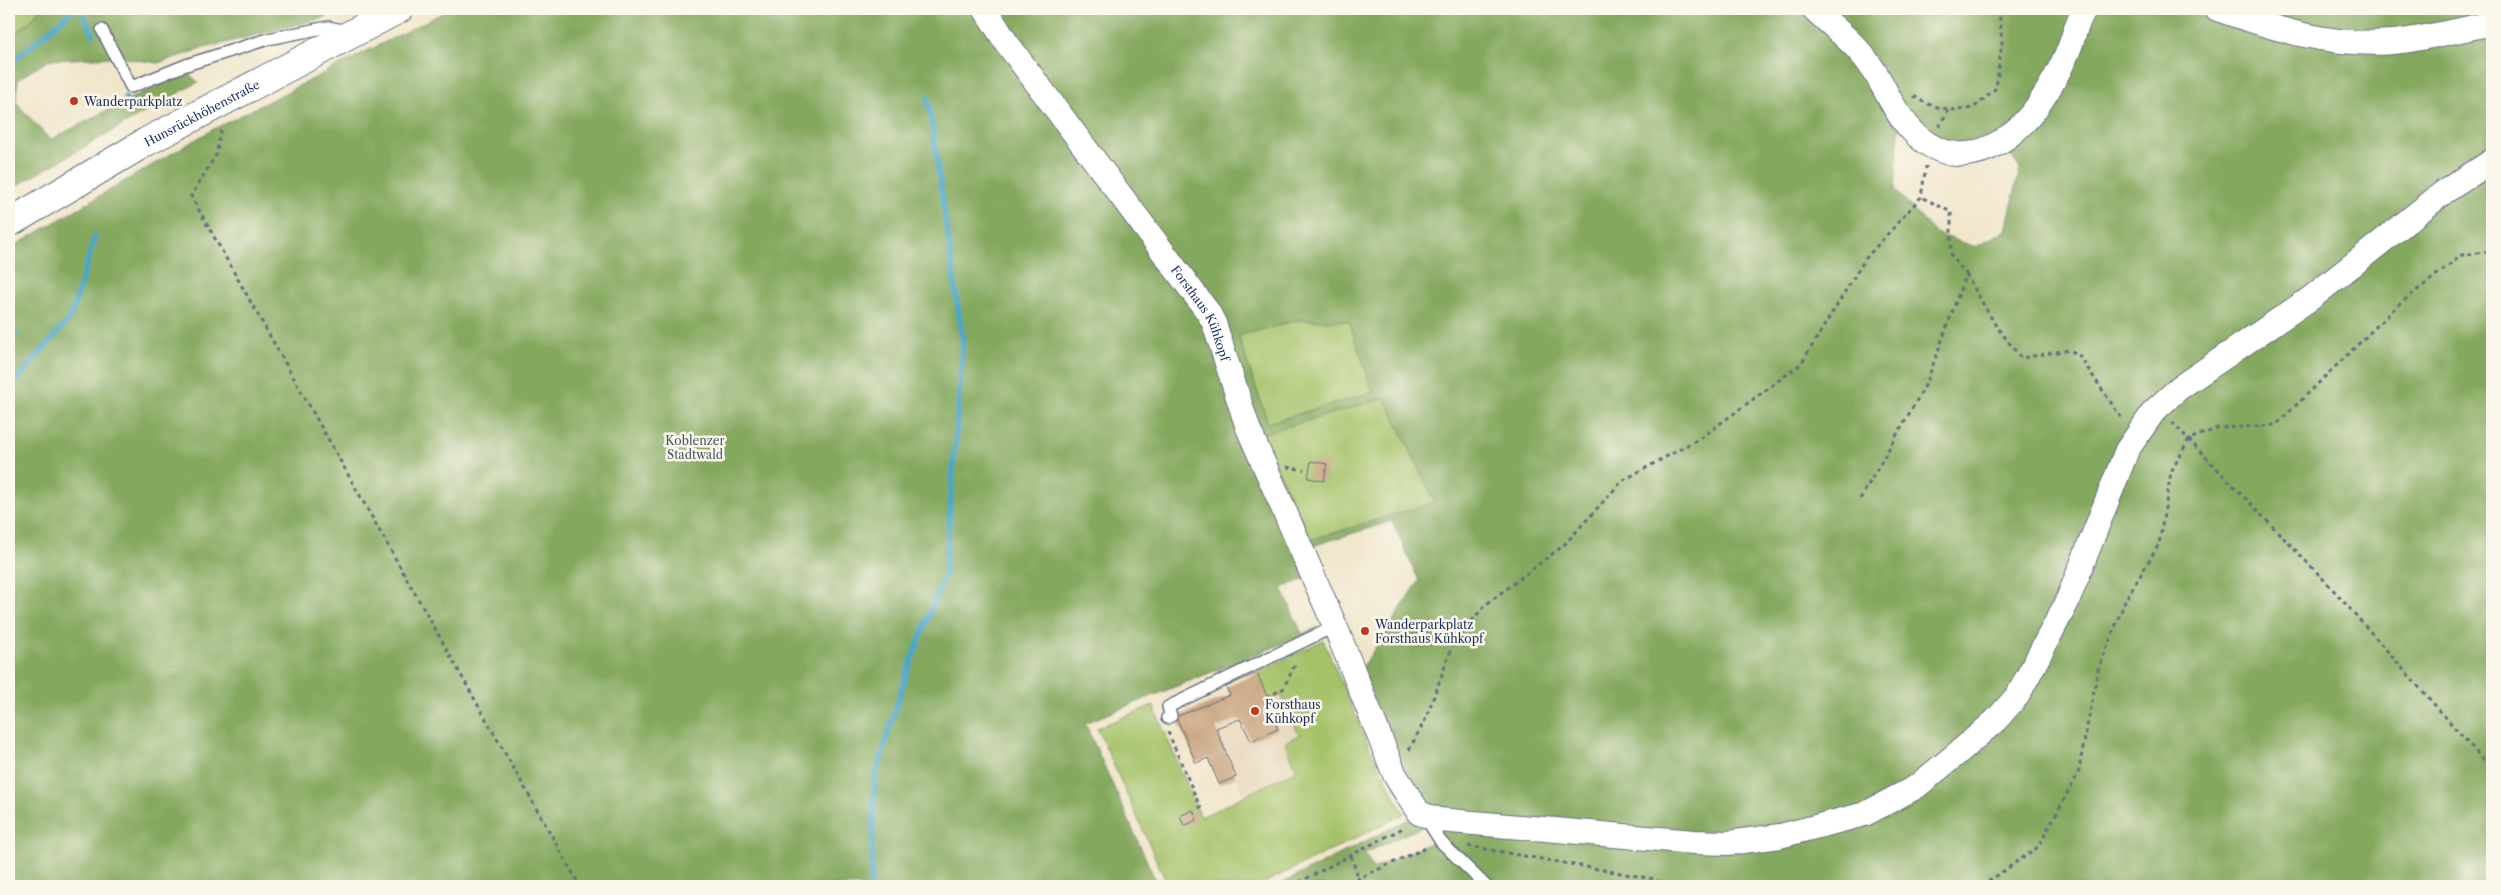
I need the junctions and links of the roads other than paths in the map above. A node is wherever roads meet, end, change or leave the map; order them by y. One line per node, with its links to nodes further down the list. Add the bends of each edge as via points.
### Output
1 (400, 9): 8 (main road, Hunsrückhöhenstraße)
2 (985, 9): 11 (street, Forsthaus Kühkopf, via 1006,42 1208,312 1248,428)
3 (1814, 9): 4 (street, via 1858,51 1901,117 1929,146 1952,158 1996,146 2018,128 2054,81)
4 (2085, 9)
5 (2217, 9): 6 (street, via 2296,34 2338,42 2395,42)
6 (2492, 26)
7 (102, 30): 8 (lane, via 131,87 186,65 268,39 328,27)
8 (354, 32): 10 (main road, Hunsrückhöhenstraße, via 226,99)
9 (2492, 160): 13 (street, via 2444,192 2311,298 2179,388 2158,407 2137,433 2120,463 2062,614 2018,695 1986,729 1916,787 1865,814 1780,836 1728,843 1439,820)
10 (9, 223)
11 (1335, 626): 12 (lane, via 1168,707 1171,716); 13 (street, Forsthaus Kühkopf, via 1395,776 1413,806)
12 (1167, 718)
13 (1425, 816): 14 (lane, via 1441,842)
14 (1486, 886)

